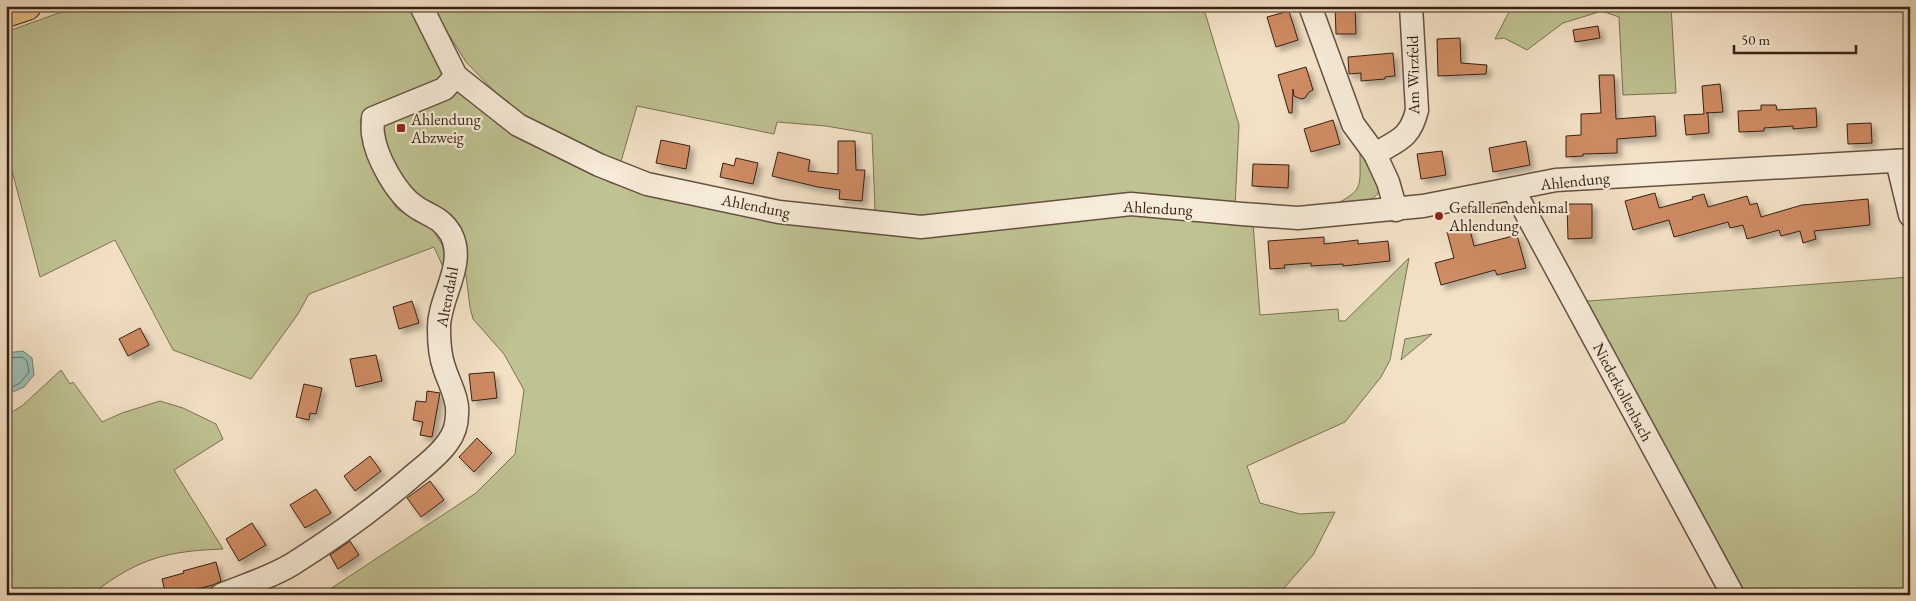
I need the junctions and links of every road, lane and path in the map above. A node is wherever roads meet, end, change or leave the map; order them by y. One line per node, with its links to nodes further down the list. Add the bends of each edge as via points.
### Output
1 (27, 6): 5 (main road)
2 (421, 6): 6 (street, Ahlendung)
3 (1310, 6): 7 (street, via 1353,124)
4 (1411, 6): 7 (street, Am Wirzfeld, via 1417,110 1414,125 1406,136)
5 (6, 12)
6 (456, 76): 10 (street, Ahlendung, via 518,125 599,165 647,184 779,212 921,227 1132,204 1298,218); 12 (street, Altendahl, via 444,89 374,118 373,133 378,153 399,191 415,206 441,220 452,235 454,272 439,328 443,364 458,412 454,430 432,460 328,540 290,565)
7 (1375, 154): 10 (street)
8 (1903, 160): 9 (street, Ahlendung, via 1556,180); 11 (street)
9 (1513, 190): 10 (street, Ahlendung); 13 (street, Niederkollenbach)
10 (1396, 210)
11 (1910, 215)
12 (221, 595)
13 (1733, 595)

